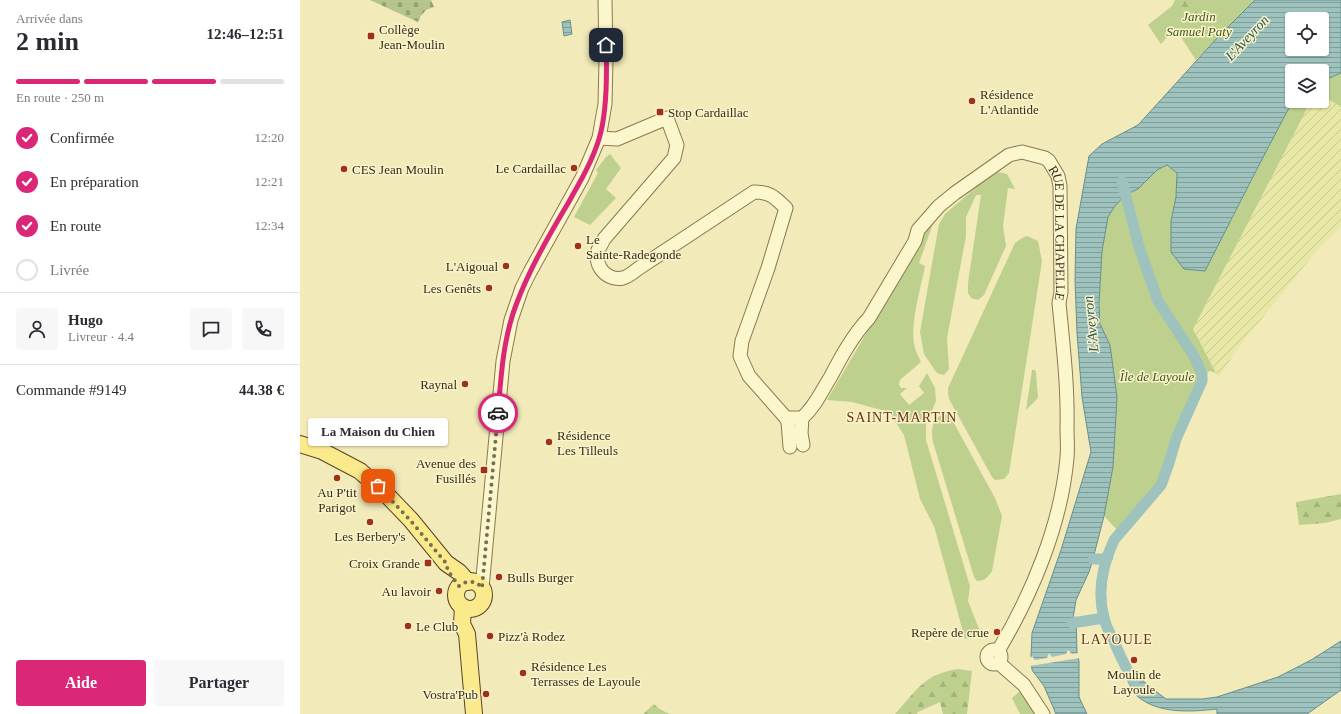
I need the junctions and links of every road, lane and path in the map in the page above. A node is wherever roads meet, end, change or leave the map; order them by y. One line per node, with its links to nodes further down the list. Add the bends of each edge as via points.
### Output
1 (605, 0): 2 (street, via 606,60)
2 (599, 138): 3 (street, via 617,139 667,118 678,145 674,158 604,239 599,250 599,267 609,277 623,278 754,192 772,195 786,208 742,341 740,356 749,376); 8 (street, via 582,178 530,272 515,306 503,361 485,564)
3 (786, 418): 4 (street); 7 (street)
4 (802, 418): 6 (street); 11 (street, RUE DE LA CHAPELLE, via 812,409 860,328 869,318 915,241 918,230 939,206 1009,155 1022,152 1049,161 1058,176 1060,186 1059,303 1068,395 1067,458 1052,535 998,657 1024,685)
5 (300, 444): 8 (main road, via 322,451 360,471 410,520 446,563 448,571)
6 (803, 445)
7 (790, 447)
8 (471, 585): 9 (main road, via 484,599 479,606); 9 (main road, via 457,590 456,598 460,605)
9 (469, 608): 10 (main road, via 462,624 467,634)
10 (474, 714)
11 (1042, 714)

